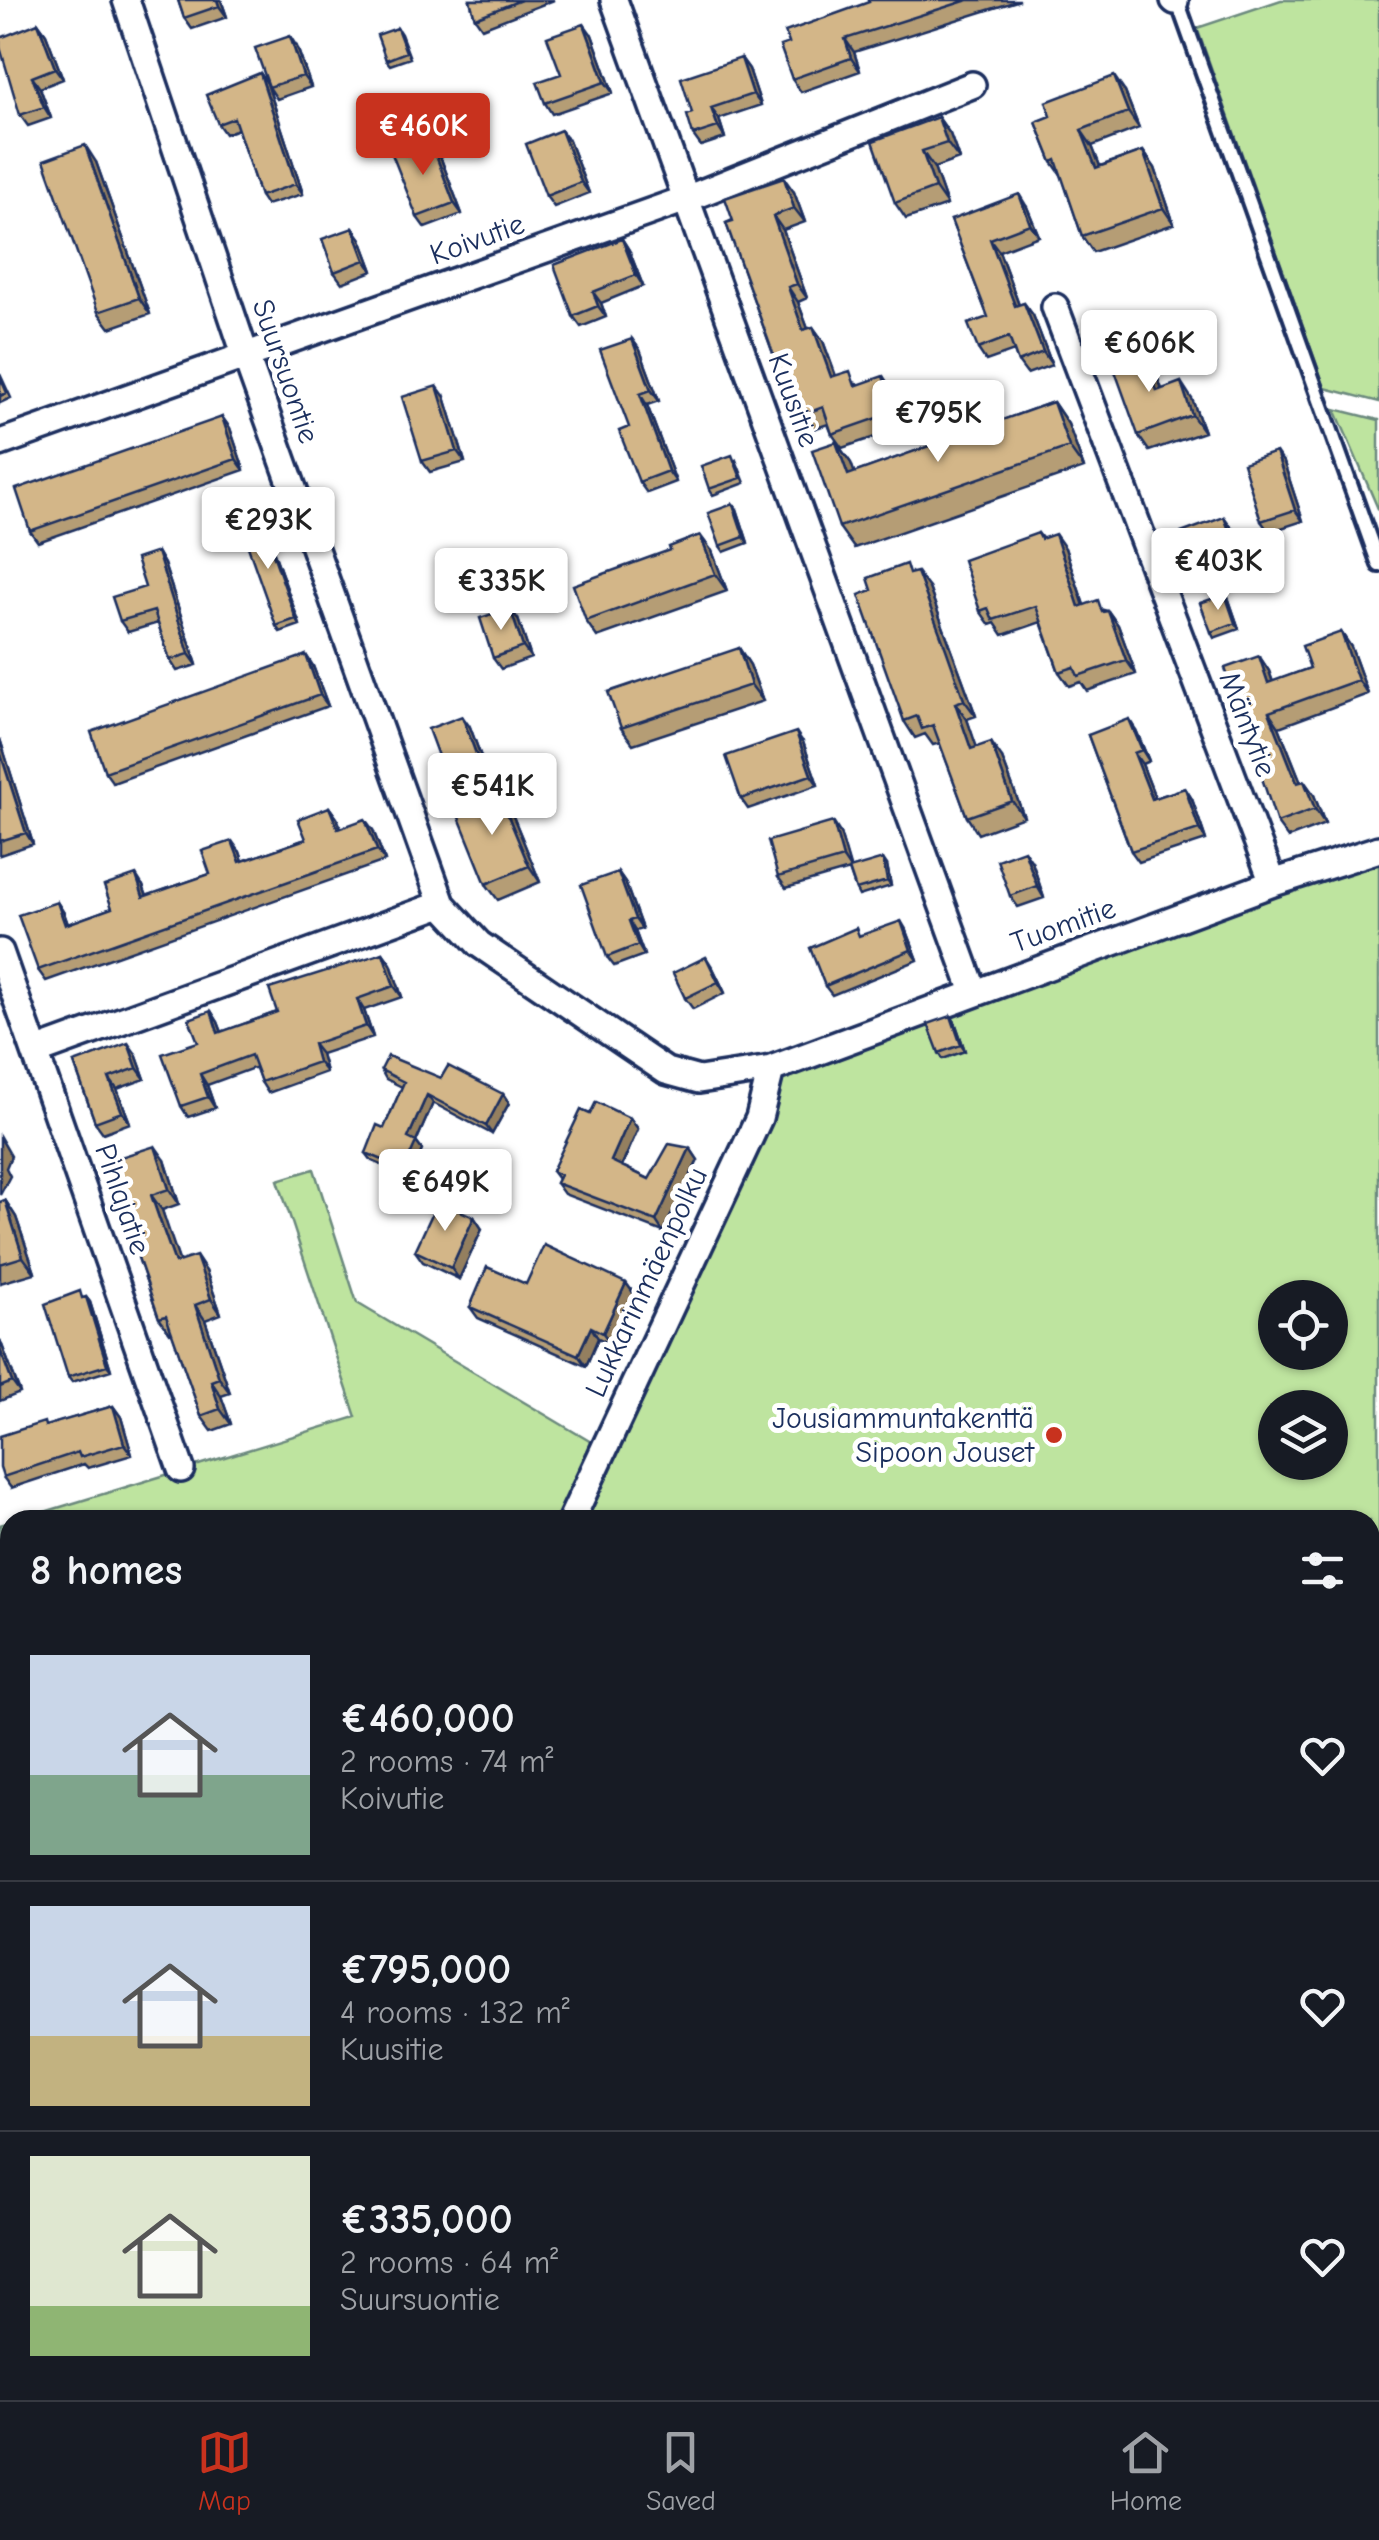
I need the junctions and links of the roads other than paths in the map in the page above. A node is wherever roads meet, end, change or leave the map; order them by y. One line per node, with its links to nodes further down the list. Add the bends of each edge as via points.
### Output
1 (126, 0): 7 (street, Suursuontie)
2 (614, 0): 5 (street, Kuusitie)
3 (1176, 0): 9 (lane)
4 (972, 85): 5 (street, Koivutie)
5 (686, 198): 7 (street, Koivutie); 14 (street, Kuusitie)
6 (1055, 307): 11 (street, Mäntytie)
7 (246, 357): 8 (street, Koivutie); 12 (street, Suursuontie)
8 (0, 443)
9 (1379, 565)
10 (1379, 849): 11 (street, Tuomitie)
11 (1273, 883): 14 (street, Tuomitie)
12 (442, 904): 15 (street); 16 (street, Suursuontie, via 479,944 660,1068 687,1080)
13 (0, 952): 15 (street, Pihlajatie)
14 (974, 992): 16 (street, Tuomitie)
15 (38, 1050): 17 (street, Pihlajatie)
16 (770, 1069): 18 (street, Lukkarinmäenpolku, via 759,1118)
17 (181, 1469)
18 (575, 1510)

